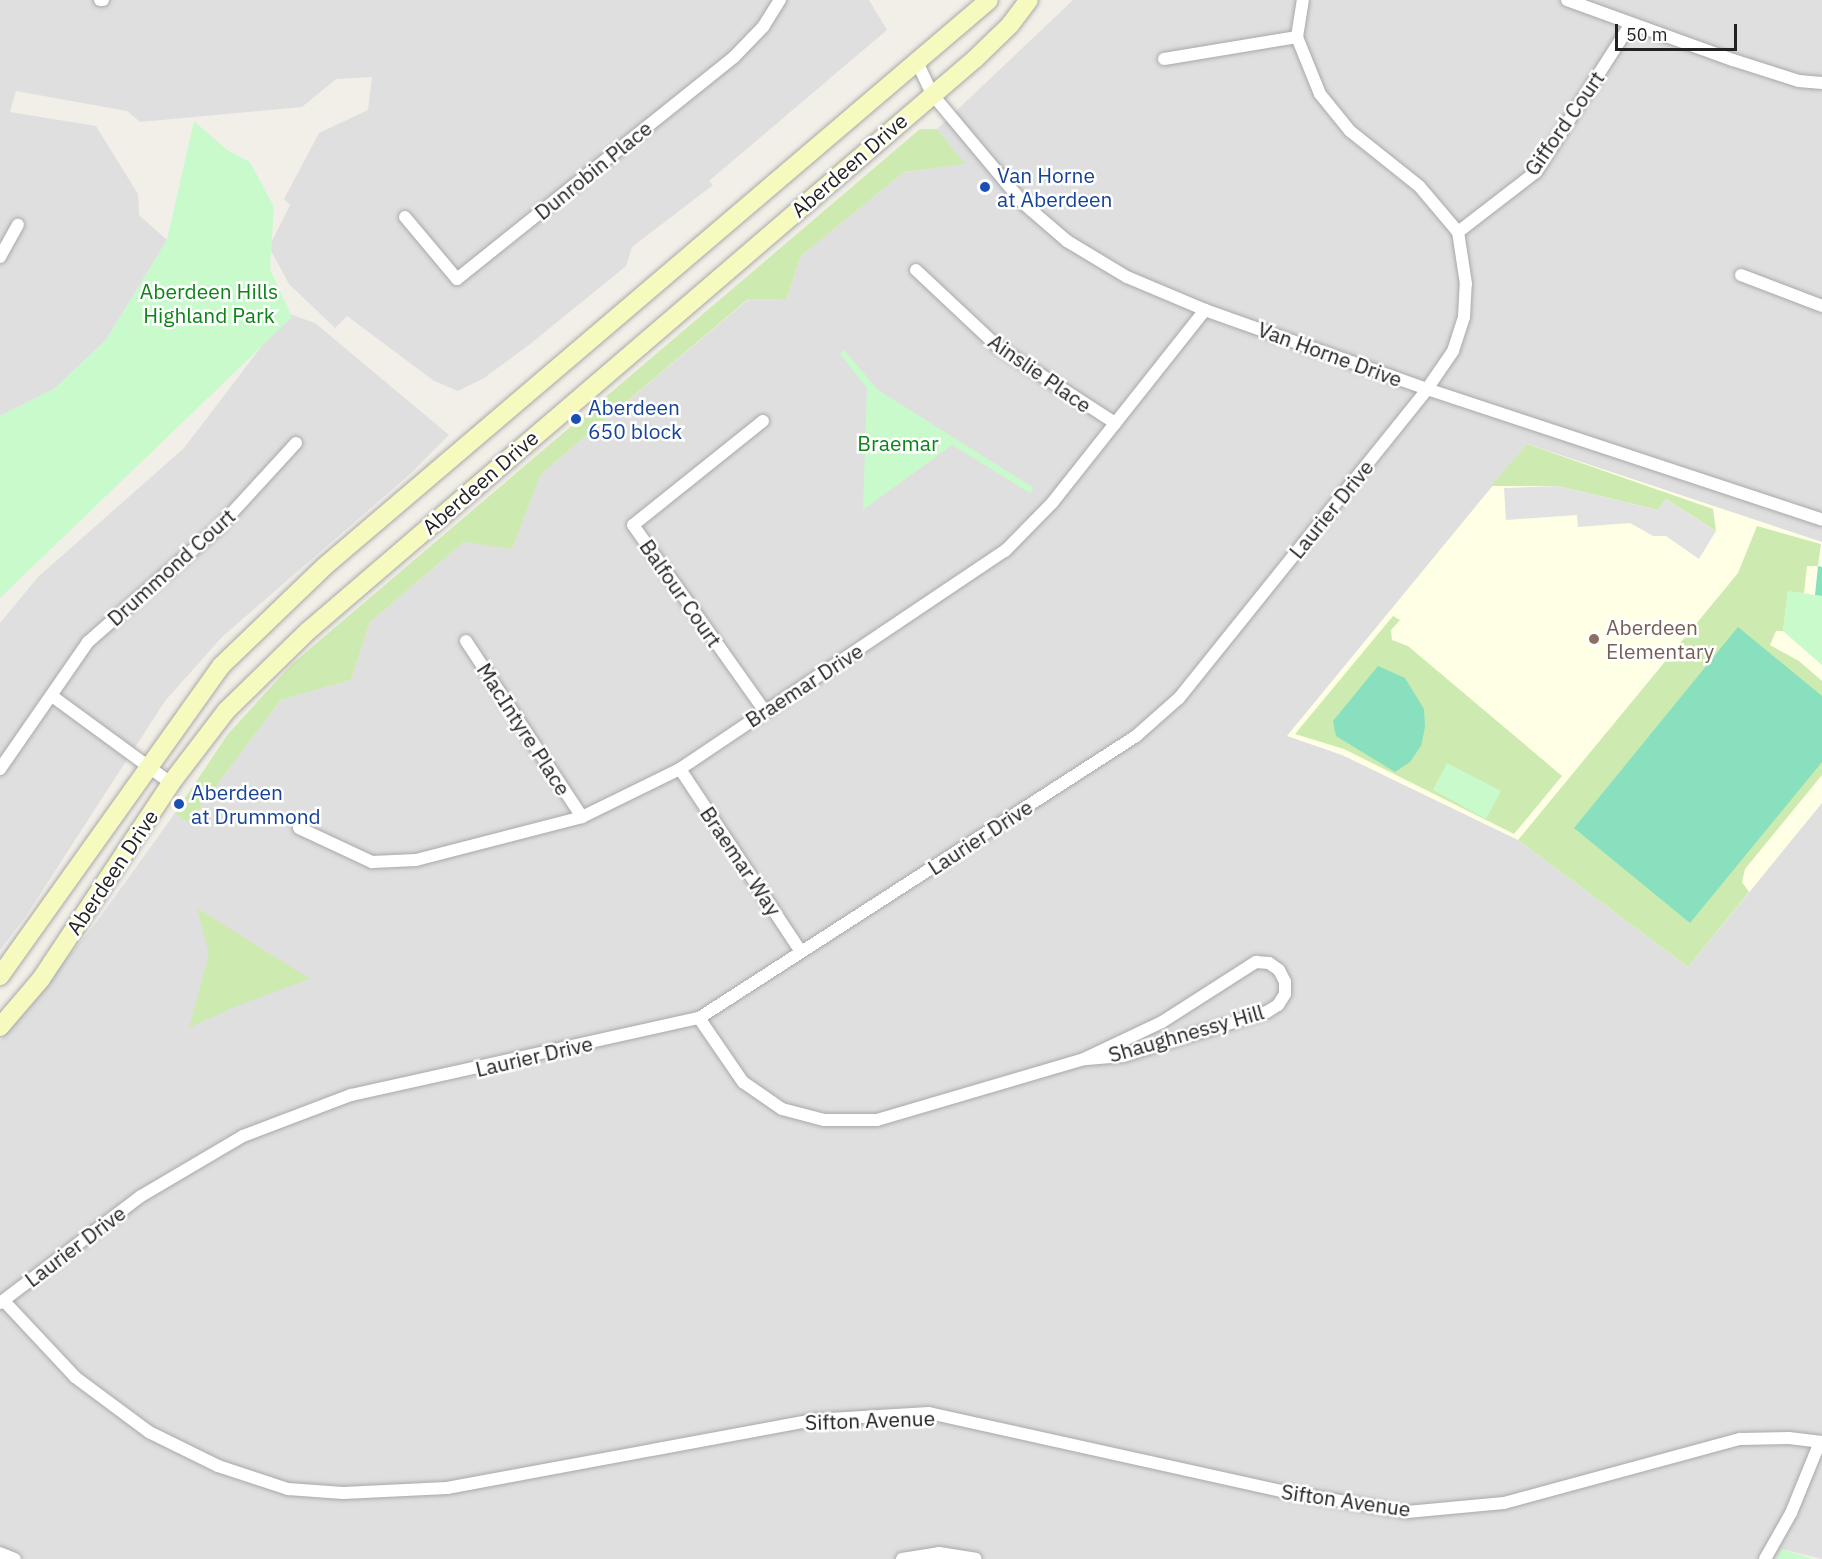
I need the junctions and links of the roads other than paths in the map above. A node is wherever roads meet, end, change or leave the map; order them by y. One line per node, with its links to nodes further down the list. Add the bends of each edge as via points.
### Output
1 (780, 0): 12 (street, Dunrobin Place, via 763,27 734,57 457,279)
2 (989, 0): 9 (main road, Aberdeen Drive)
3 (1029, 0): 11 (main road, Aberdeen Drive, via 1010,26)
4 (1303, 0): 7 (street)
5 (1567, 0): 6 (street)
6 (1630, 25): 10 (street, via 1799,81); 14 (street, Gifford Court, via 1536,172)
7 (1297, 37): 8 (street); 14 (street, via 1322,96 1350,131 1419,186)
8 (1164, 59)
9 (918, 64): 11 (street, Van Horne Drive); 28 (main road, Aberdeen Drive, via 326,566 221,666)
10 (1822, 82)
11 (932, 93): 19 (street, Van Horne Drive, via 1024,204 1067,241 1127,277); 31 (main road, Aberdeen Drive, via 308,631 226,711)
12 (405, 217)
13 (18, 225): 15 (street)
14 (1458, 232): 20 (street, Laurier Drive, via 1466,284 1464,317 1453,351)
15 (0, 257)
16 (916, 270): 22 (street, Ainslie Place, via 998,347)
17 (1742, 275): 18 (street)
18 (1822, 306)
19 (1204, 310): 20 (street, Van Horne Drive); 22 (street, Braemar Drive)
20 (1427, 389): 24 (street, Van Horne Drive); 34 (street, Laurier Drive, via 1179,698 1136,736)
21 (763, 421): 27 (street, Balfour Court, via 633,525)
22 (1115, 423): 27 (street, Braemar Drive, via 1046,510 1005,551)
23 (296, 443): 26 (street, Drummond Court, via 219,527 88,642)
24 (1822, 520)
25 (466, 641): 32 (street, MacIntyre Place)
26 (52, 696): 28 (street); 29 (street, Drummond Court)
27 (764, 710): 30 (street, Braemar Drive)
28 (147, 765): 31 (street); 35 (main road, Aberdeen Drive)
29 (0, 769)
30 (680, 769): 32 (street, Braemar Drive); 34 (street, Braemar Way)
31 (171, 783): 37 (main road, Aberdeen Drive, via 40,979)
32 (582, 817): 33 (street, Braemar Drive, via 416,860 372,862)
33 (299, 828)
34 (801, 952): 36 (street, Laurier Drive)
35 (0, 976)
36 (699, 1018): 38 (street, Shaughnessy Hill, via 743,1082 782,1109 824,1120 877,1120); 39 (street, Laurier Drive, via 351,1095 243,1136 141,1196)
37 (0, 1027)
38 (1084, 1059): 38 (street, Shaughnessy Hill, via 1122,1056 1267,1012 1281,1000 1285,982 1279,970 1269,963 1251,964 1162,1022)
39 (2, 1302): 40 (street, Sifton Avenue, via 75,1377 149,1432 218,1466 288,1489 343,1493 447,1488 813,1420 929,1413 1286,1492 1407,1512 1504,1503 1740,1439)
40 (1821, 1442): 45 (street, via 1791,1513)
41 (0, 1553): 42 (street)
42 (15, 1559)
43 (902, 1559): 44 (street, via 939,1553)
44 (976, 1559)
45 (1765, 1559)

